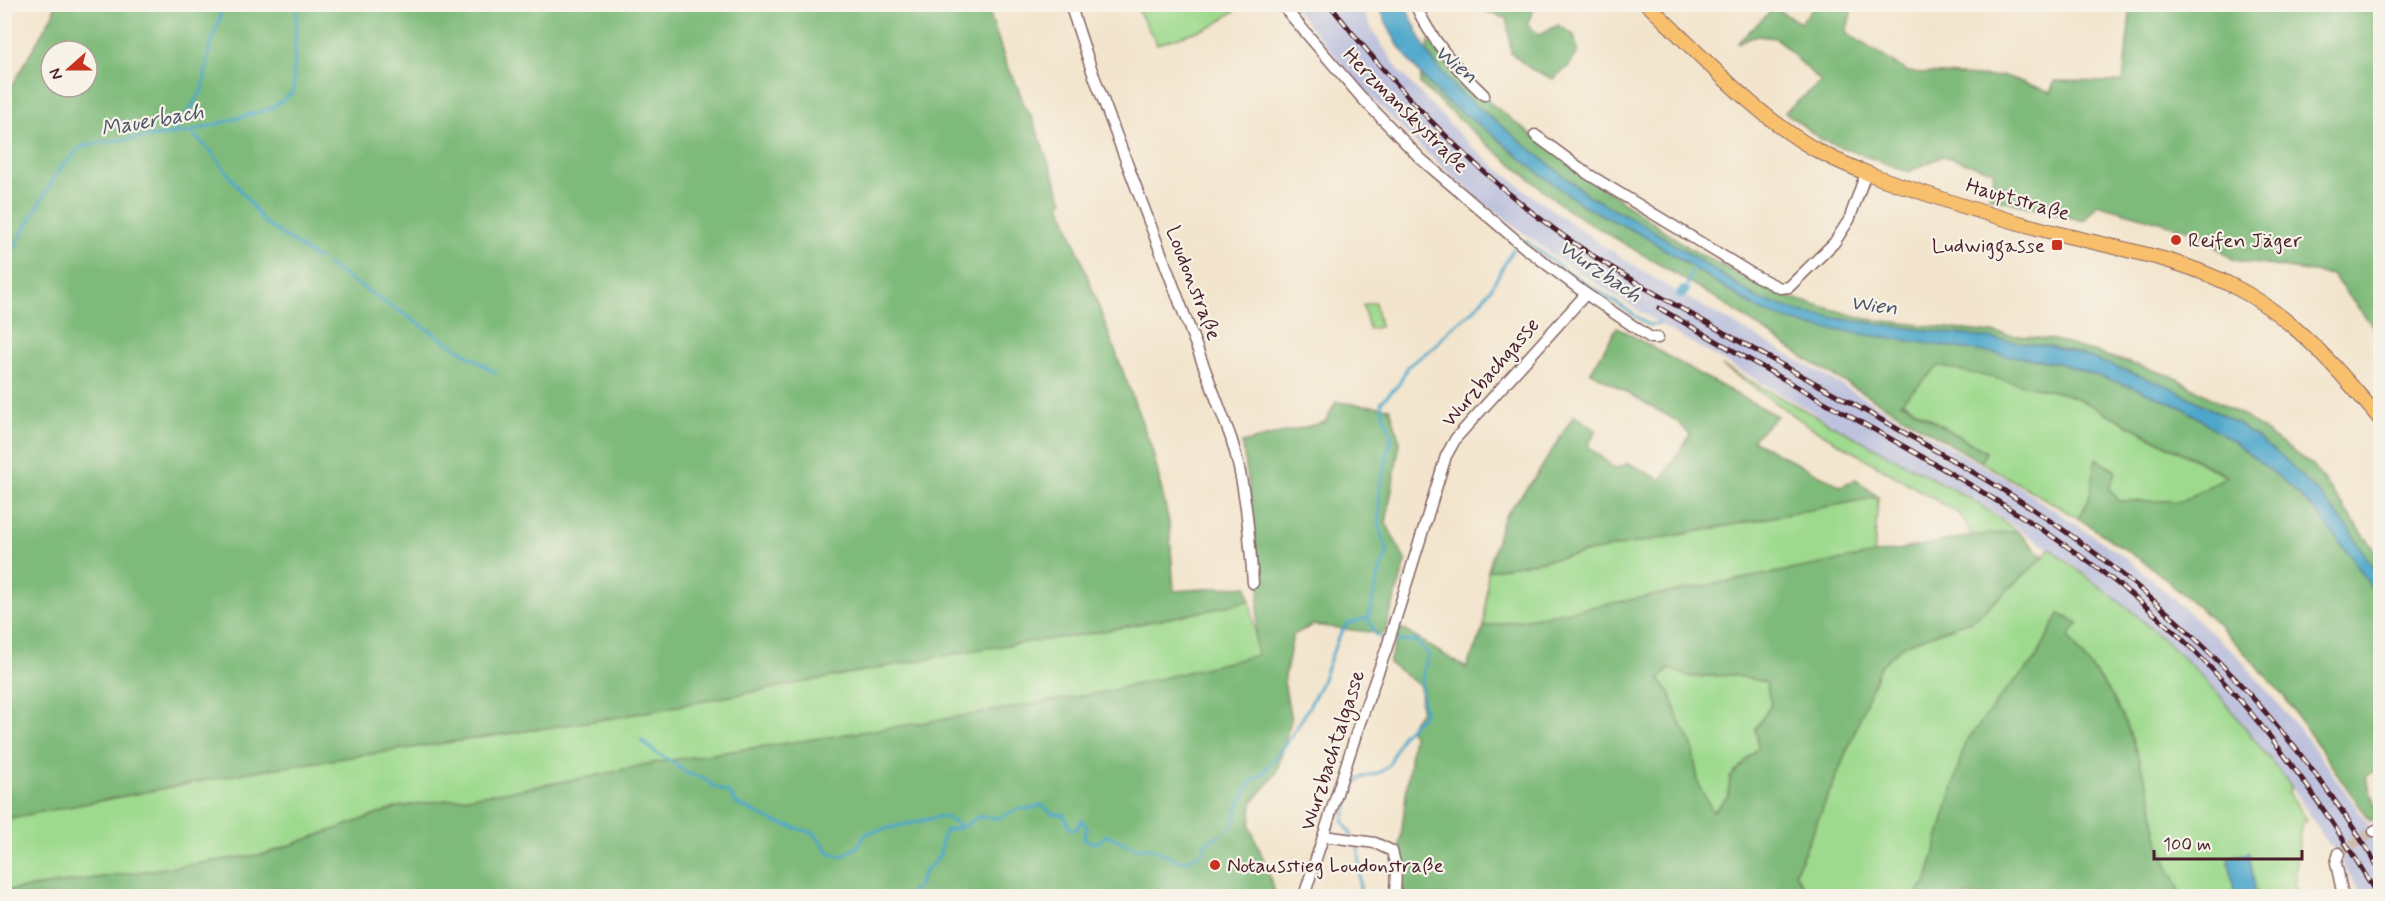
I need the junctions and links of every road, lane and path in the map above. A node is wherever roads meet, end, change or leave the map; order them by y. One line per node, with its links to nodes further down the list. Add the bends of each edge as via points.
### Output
1 (1070, 4): 11 (street, Loudonstraße, via 1231,438 1245,496)
2 (1281, 4): 8 (street, Herzmanskystraße, via 1421,159)
3 (1415, 4): 5 (street, via 1455,67)
4 (1647, 4): 7 (main road, Hauptstraße, via 1788,131)
5 (1484, 95)
6 (1535, 135): 7 (street, via 1588,174 1780,288 1789,287 1834,243 1849,220)
7 (1866, 173): 10 (main road, Hauptstraße, via 1992,217 2181,263 2234,286 2284,319 2338,369)
8 (1586, 294): 9 (street); 12 (street, Wurzbachgasse, via 1456,438 1446,456)
9 (1658, 339)
10 (2380, 419)
11 (1253, 583)
12 (1386, 650): 13 (street, Wurzbachtalgasse)
13 (1324, 836): 15 (street, Wurzbachtalgasse); 16 (street, via 1375,843 1392,851)
14 (2339, 854): 17 (street, via 2336,863)
15 (1304, 897)
16 (1395, 897)
17 (2343, 897)

